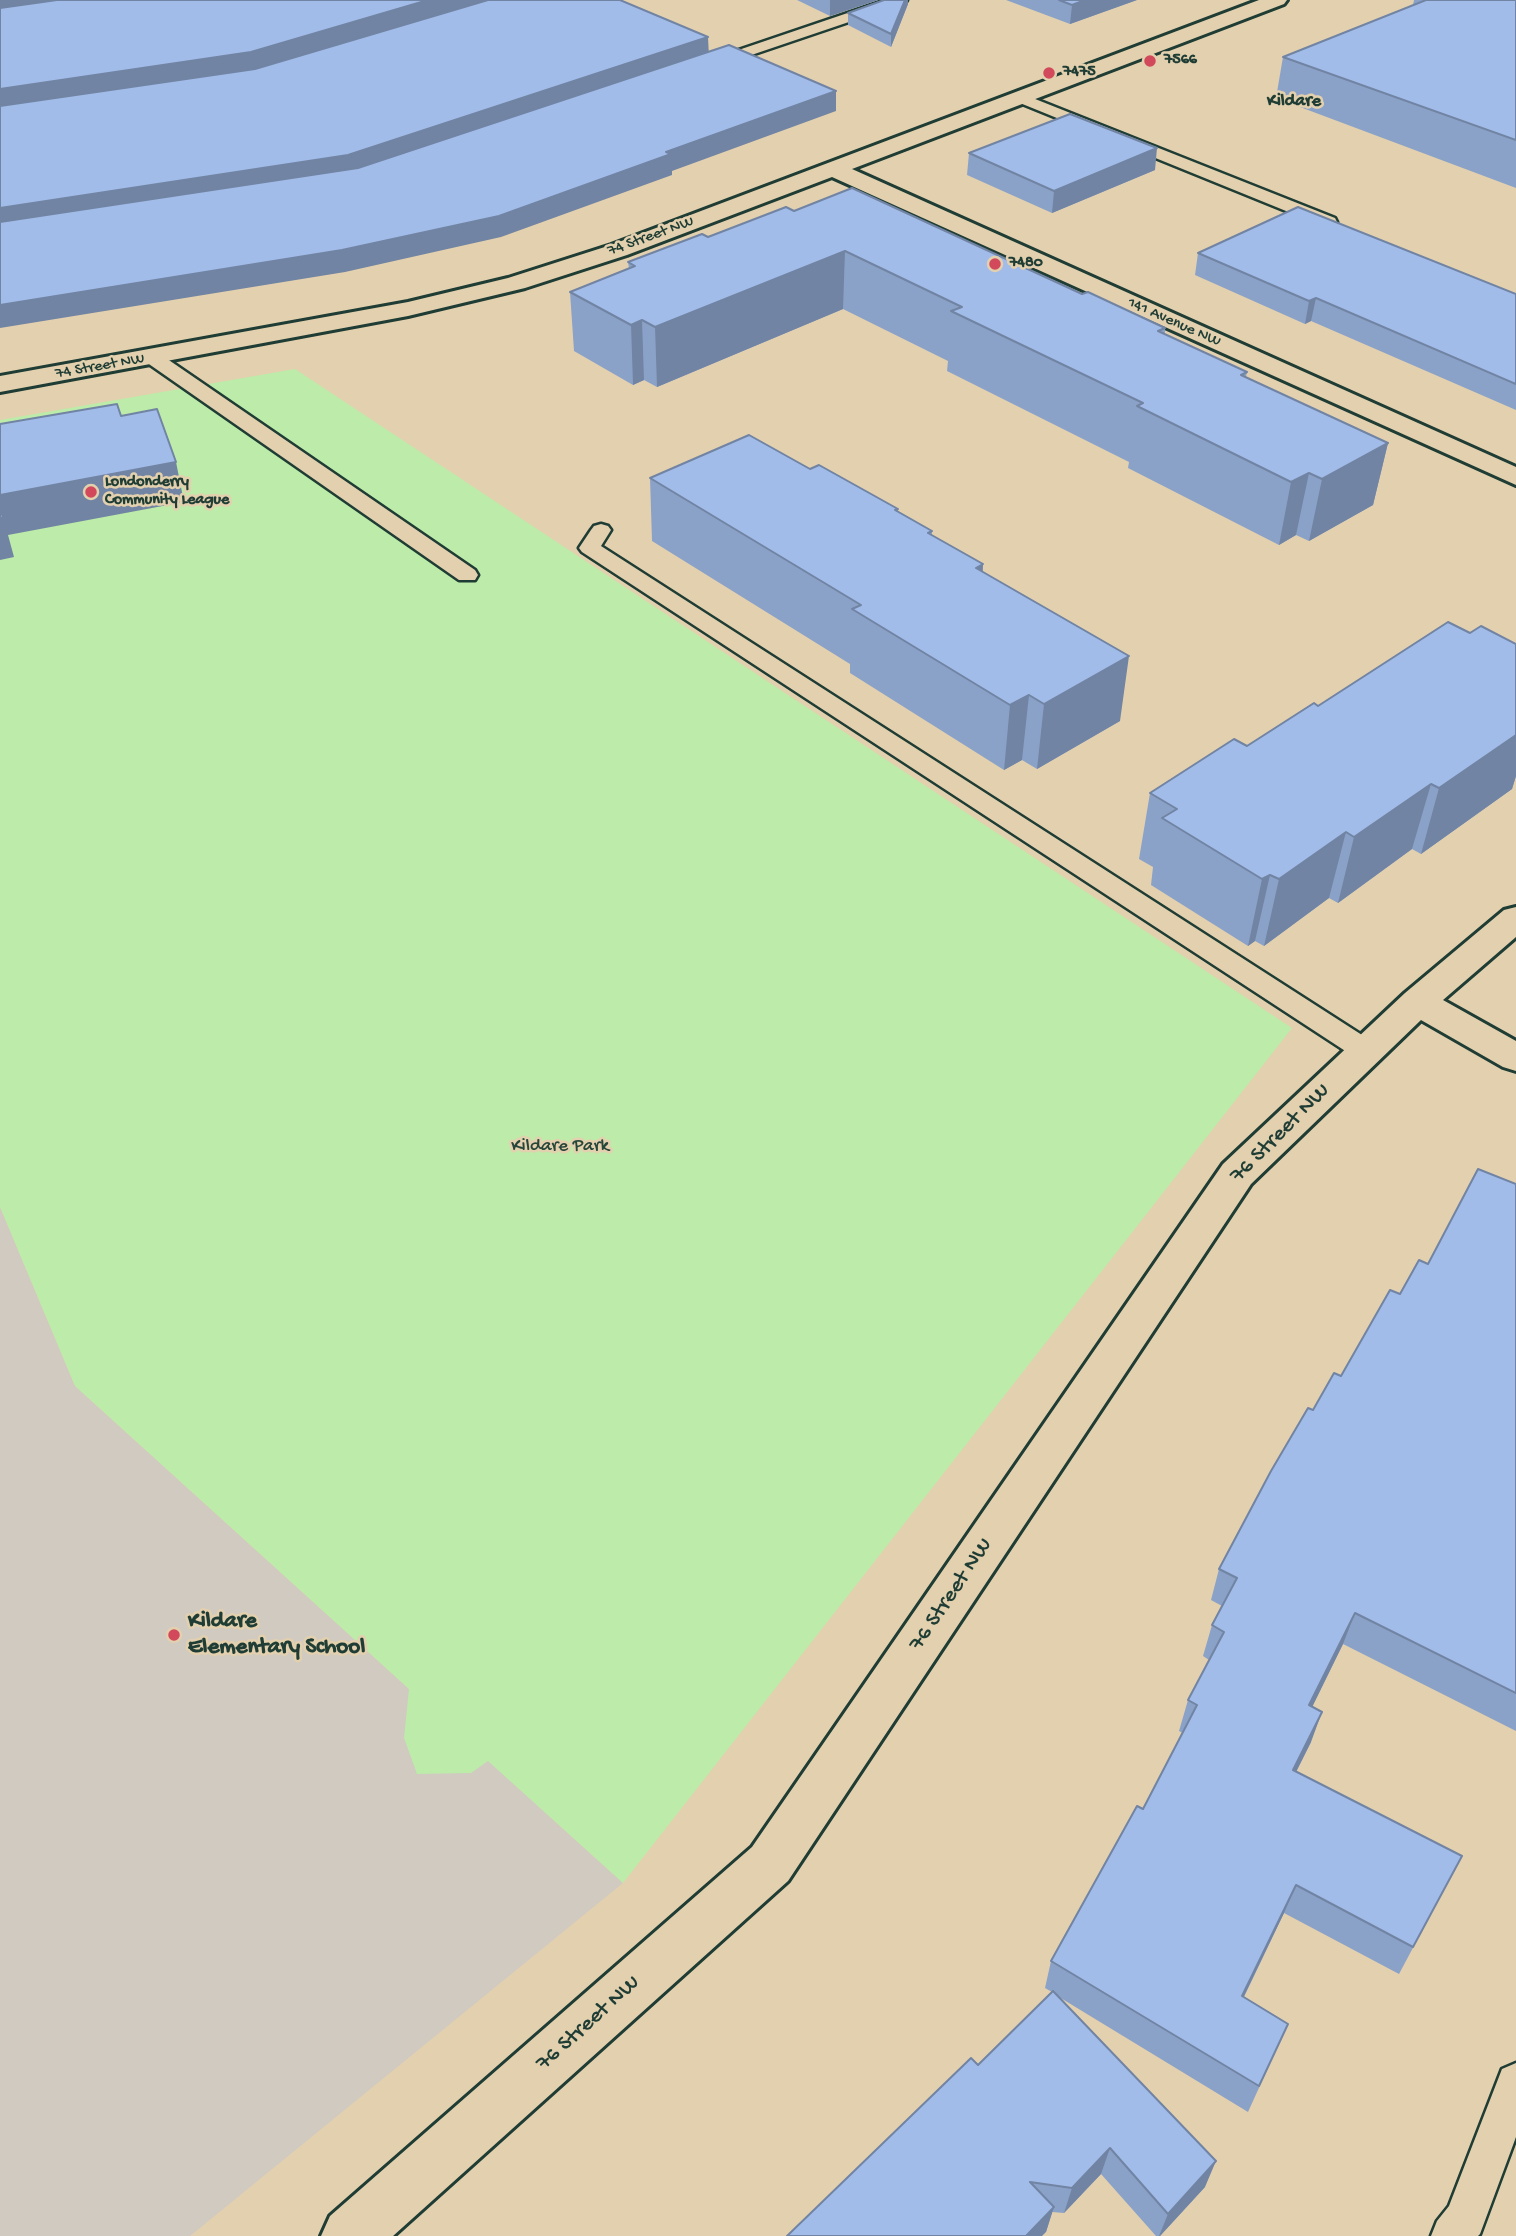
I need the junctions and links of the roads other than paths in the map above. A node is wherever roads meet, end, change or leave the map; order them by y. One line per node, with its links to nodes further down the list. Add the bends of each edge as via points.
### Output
1 (900, 0): 3 (lane)
2 (1277, 0): 4 (street, 74 Street NW)
3 (692, 70)
4 (1020, 98): 5 (street, 74 Street NW); 6 (lane)
5 (832, 169): 7 (street, 74 Street NW, via 619,250 516,283 408,309); 9 (street, 141 Avenue NW)
6 (1351, 230)
7 (153, 358): 8 (street, 74 Street NW); 11 (lane)
8 (0, 384)
9 (1516, 477)
10 (601, 530): 14 (lane, via 589,548)
11 (467, 575)
12 (1516, 918): 13 (street, 76 Street NW)
13 (1418, 1002): 14 (street, 76 Street NW); 15 (street)
14 (1366, 1051): 17 (street, 76 Street NW, via 1237,1174 770,1864)
15 (1516, 1058)
16 (1516, 2083): 18 (lane, via 1465,2219)
17 (350, 2236)
18 (1452, 2236)

